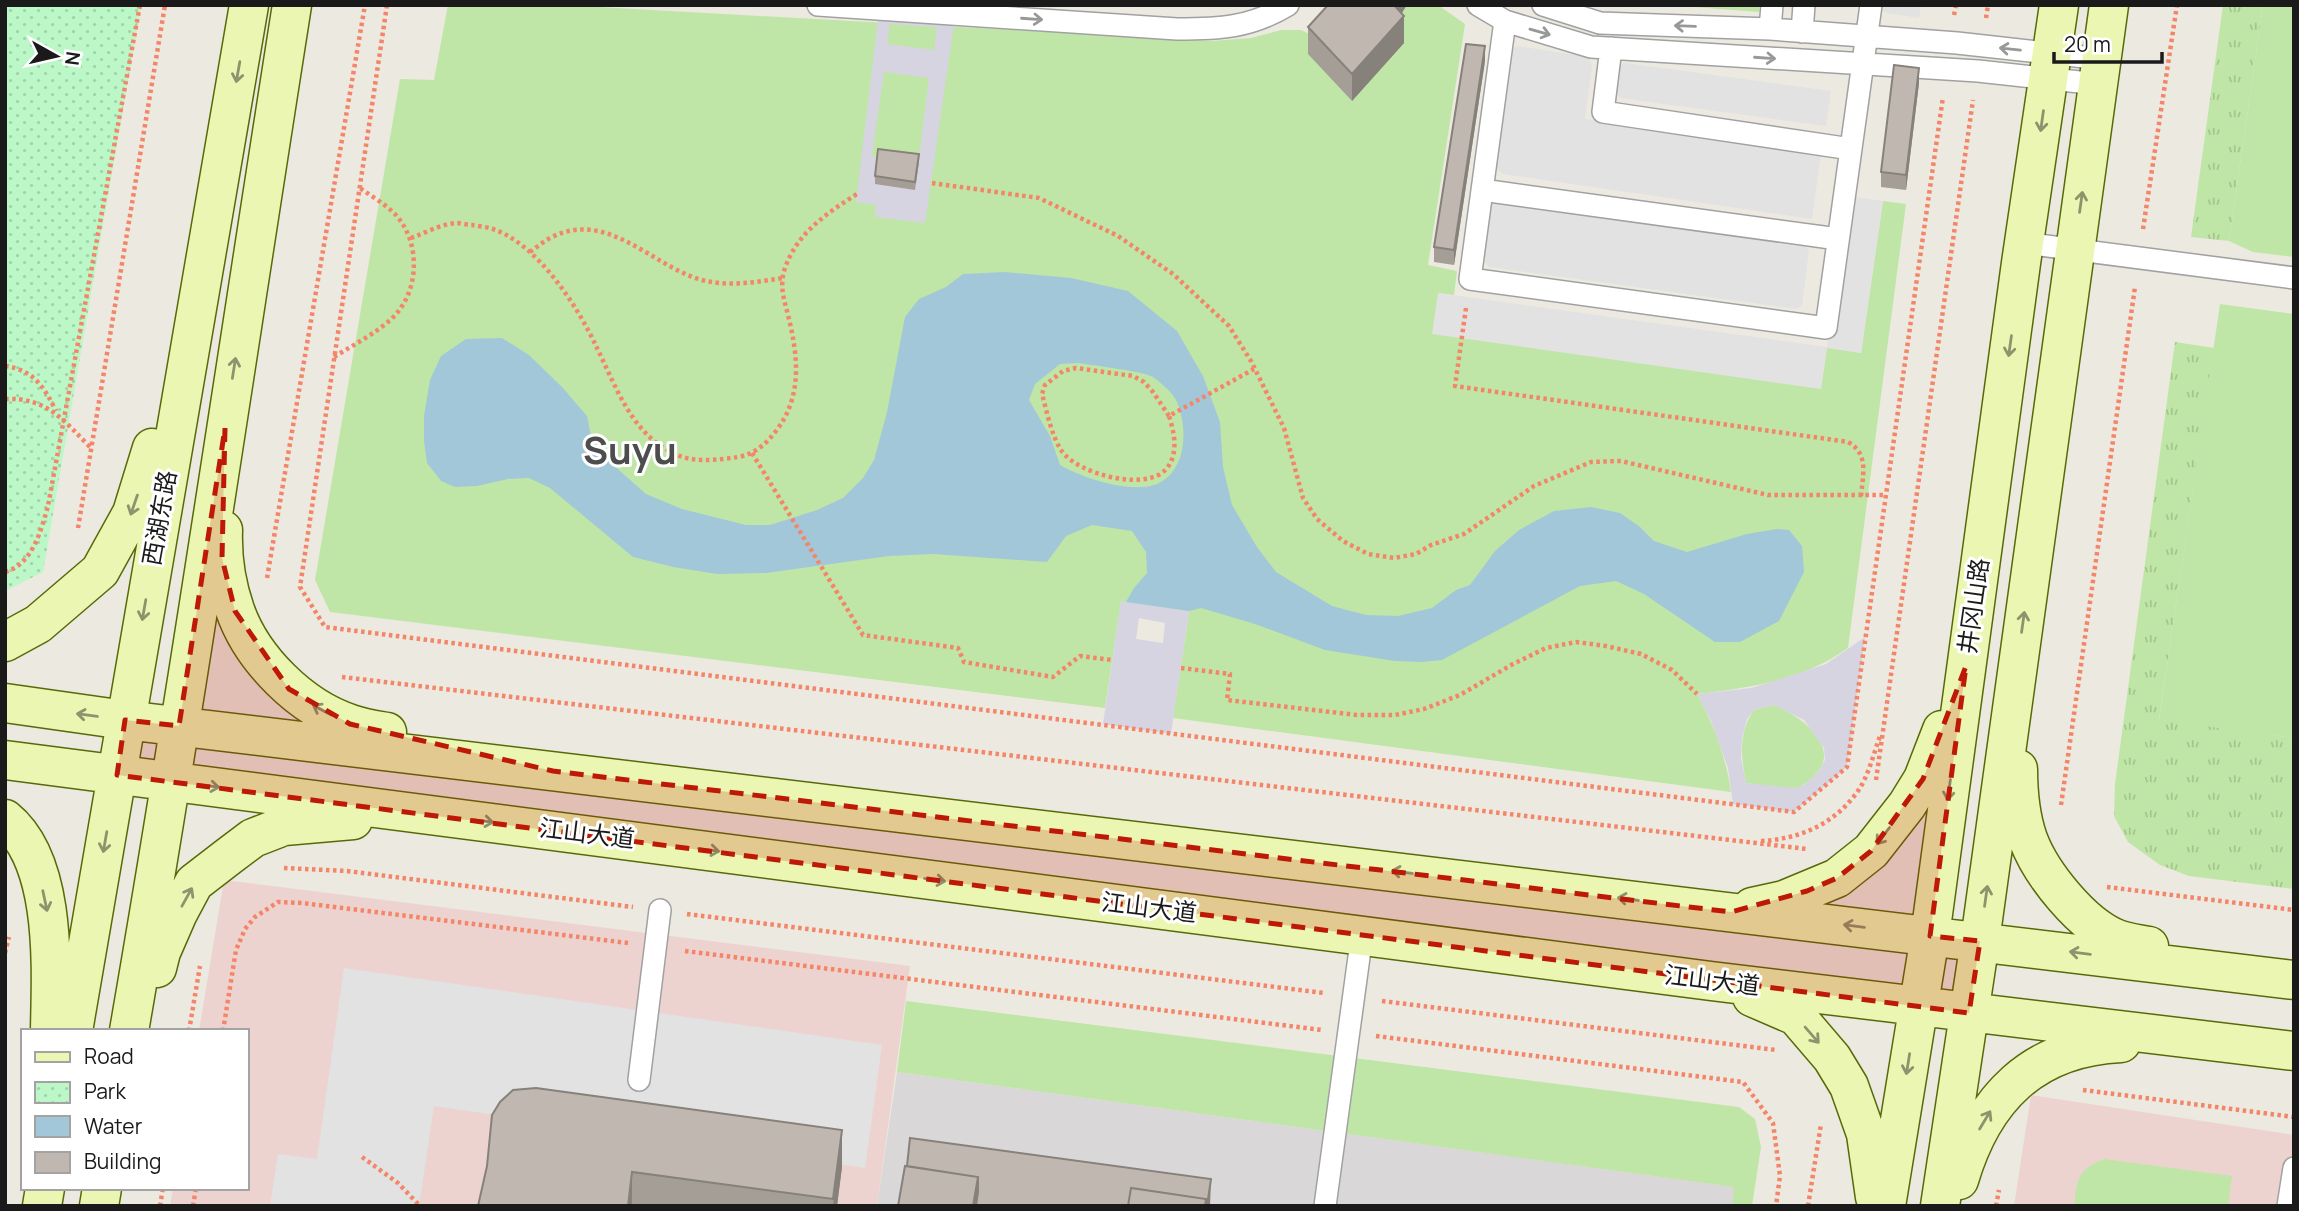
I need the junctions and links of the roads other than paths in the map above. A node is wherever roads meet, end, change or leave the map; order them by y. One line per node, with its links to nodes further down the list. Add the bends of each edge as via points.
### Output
1 (249, 5): 26 (main road, 西湖东路, one-way to 26)
2 (292, 5): 27 (main road, 西湖东路, one-way to 2)
3 (818, 5): 4 (lane, one-way to 4, via 1177,29 1229,29 1268,18)
4 (1288, 5)
5 (1478, 5): 12 (lane)
6 (1543, 5): 13 (lane, one-way to 6, via 1600,23)
7 (1772, 5): 13 (lane)
8 (1804, 5): 14 (lane)
9 (1871, 5): 15 (lane)
10 (2059, 5): 18 (main road, 井冈山路)
11 (2109, 5): 19 (main road, 井冈山路)
12 (1506, 21): 16 (lane, one-way to 16, via 1591,47); 21 (lane)
13 (1770, 29): 14 (lane)
14 (1802, 32): 15 (lane)
15 (1866, 37): 17 (lane); 18 (lane, one-way to 15, via 1982,46)
16 (1611, 48): 17 (lane, one-way to 17); 20 (lane, via 1603,112)
17 (1862, 64): 18 (lane, via 1978,71); 20 (lane)
18 (2050, 66): 19 (lane); 23 (main road, 井冈山路, one-way to 23)
19 (2100, 72): 24 (main road, 井冈山路, one-way to 19)
20 (1851, 149): 22 (lane)
21 (1482, 190): 22 (lane); 22 (lane, via 1471,279 1826,328)
22 (1838, 239)
23 (2024, 243): 24 (lane); 29 (main road, 井冈山路, one-way to 29)
24 (2074, 249): 25 (lane); 30 (main road, 井冈山路, one-way to 24)
25 (2294, 278)
26 (198, 299): 28 (main road, one-way to 28, via 132,513 100,571 38,624); 32 (main road, 西湖东路, one-way to 32)
27 (225, 428): 33 (main road, 西湖东路); 35 (main road, one-way to 27, via 350,724 289,689 254,646 235,611 222,558)
28 (5, 642)
29 (1966, 666): 41 (main road, one-way to 41, via 1923,779 1865,856 1837,878 1784,900); 43 (main road, 井冈山路, one-way to 43)
30 (2016, 671): 44 (main road, 井冈山路, one-way to 30); 45 (main road, via 2018,799 2028,839 2050,879 2079,914 2116,939)
31 (5, 704): 32 (main road, one-way to 31)
32 (125, 720): 33 (main road); 36 (main road, 西湖东路)
33 (179, 726): 35 (main road); 37 (main road, 西湖东路)
34 (5, 760): 36 (main road, 江山大道)
35 (553, 771): 41 (main road, one-way to 35)
36 (117, 775): 37 (main road, 江山大道); 50 (main road, 西湖东路, one-way to 50)
37 (172, 781): 38 (main road, 江山大道, one-way to 38); 51 (main road, 西湖东路)
38 (423, 813): 42 (main road, 江山大道, one-way to 42); 52 (main road, one-way to 38, via 161,952 178,913 194,883 229,856 253,838 284,826)
39 (5, 819): 49 (main road, one-way to 49, via 32,857 47,903)
40 (660, 910): 55 (lane)
41 (1731, 912): 43 (main road, one-way to 41)
42 (1362, 935): 46 (main road, 江山大道); 57 (lane)
43 (1930, 936): 44 (main road); 47 (main road, 井冈山路)
44 (1980, 941): 45 (main road, one-way to 44); 48 (main road, 井冈山路)
45 (2292, 980)
46 (1711, 981): 47 (main road, 江山大道); 58 (main road, one-way to 58, via 1796,1016 1832,1058 1849,1087 1866,1134)
47 (1917, 1006): 48 (main road, 江山大道); 59 (main road, 井冈山路, one-way to 59)
48 (1969, 1013): 53 (main road, 江山大道); 60 (main road, 井冈山路)
49 (50, 1029)
50 (73, 1029)
51 (129, 1029)
52 (142, 1029)
53 (2192, 1039): 54 (main road, 江山大道); 61 (main road, one-way to 53, via 1967,1153 1986,1115 2015,1081 2050,1058 2097,1044)
54 (2294, 1051)
55 (639, 1080)
56 (2294, 1168): 62 (lane)
57 (1325, 1206)
58 (1876, 1206)
59 (1886, 1206)
60 (1940, 1206)
61 (1952, 1206)
62 (2288, 1206)

